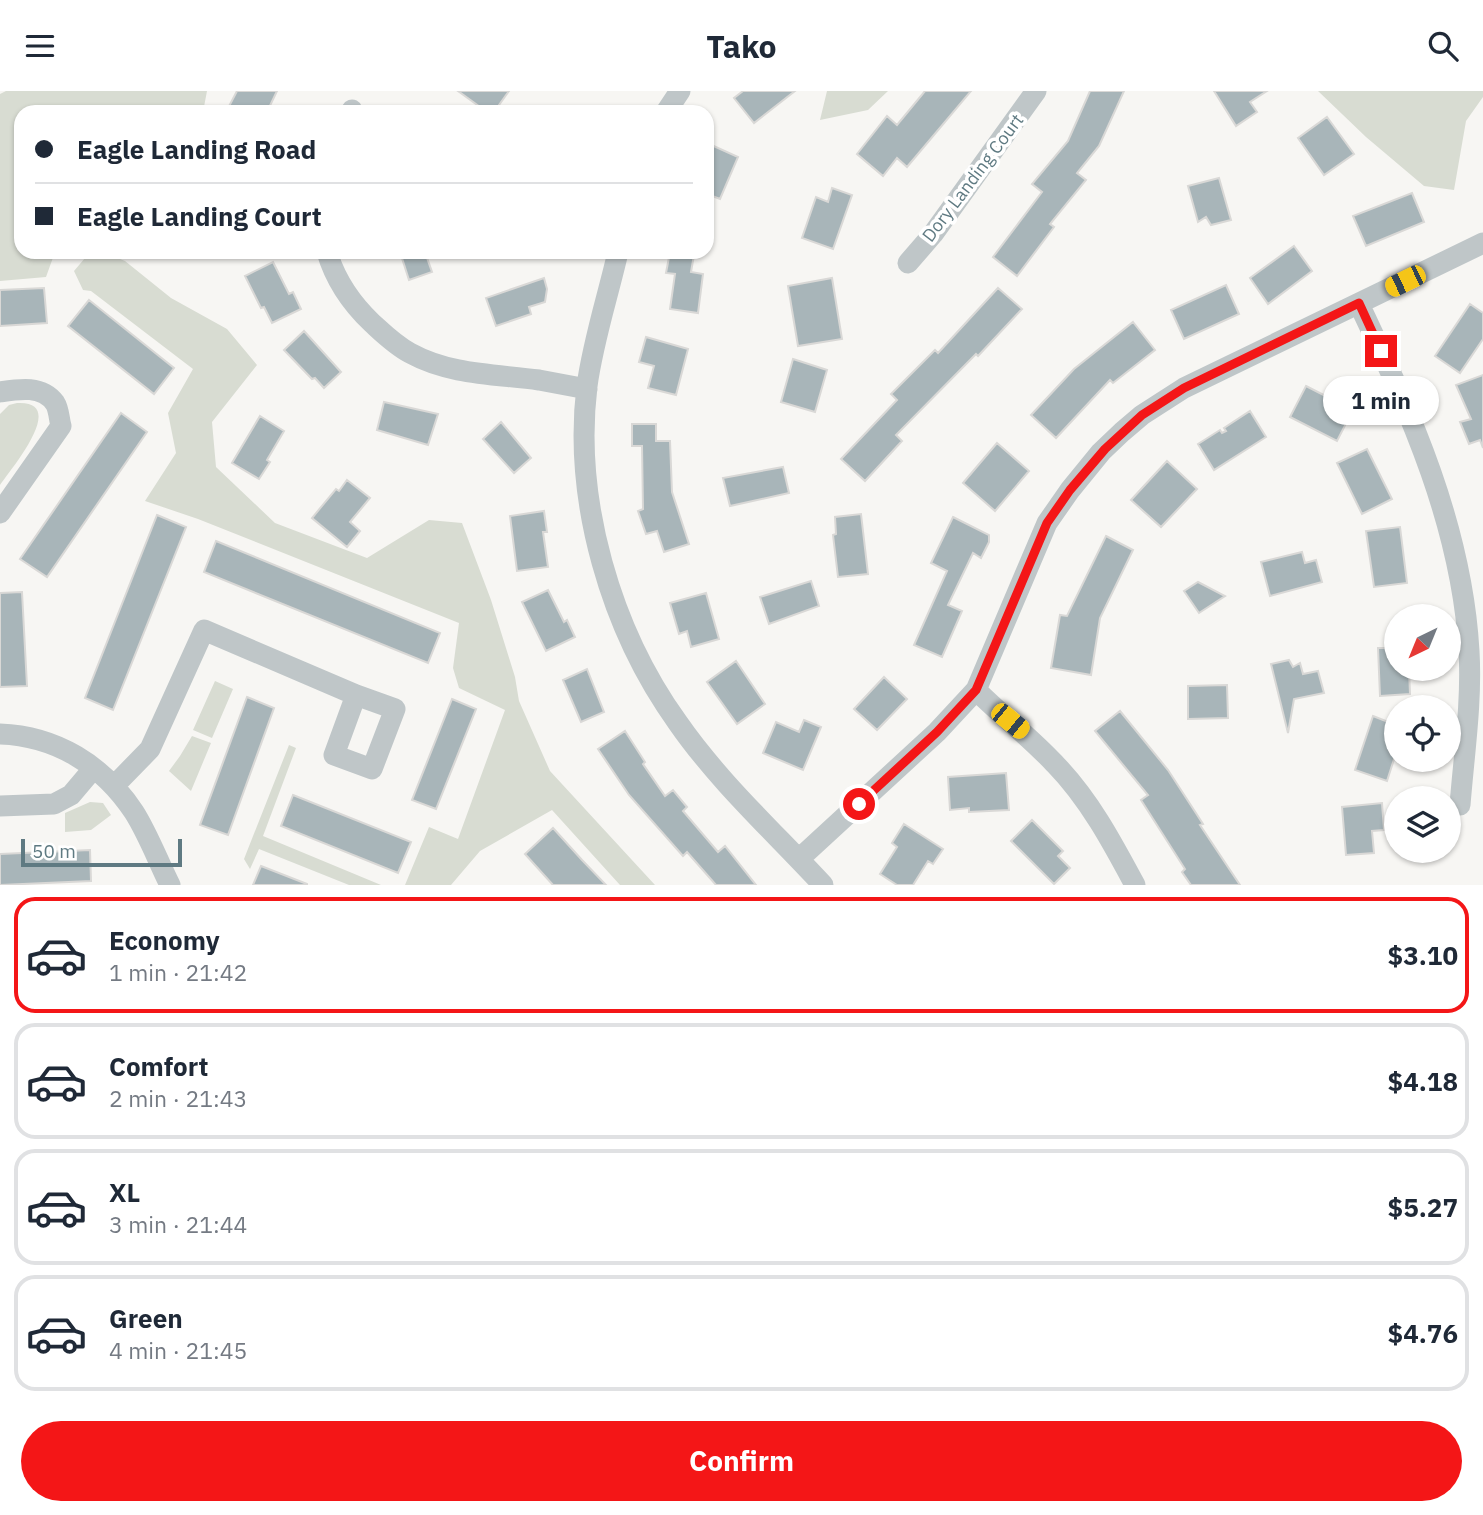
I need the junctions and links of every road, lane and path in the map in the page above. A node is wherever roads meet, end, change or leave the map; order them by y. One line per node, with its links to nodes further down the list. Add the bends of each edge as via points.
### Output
1 (1036, 91): 5 (street, Dory Landing Court)
2 (1483, 243): 6 (street)
3 (330, 259): 7 (street, via 363,315 410,353 460,372)
4 (616, 259): 7 (street)
5 (908, 263)
6 (1359, 303): 10 (street, via 1184,388 1142,415 1105,449 1047,523); 15 (street, via 1436,482 1460,575 1469,652)
7 (587, 389): 17 (street, via 585,439 591,506 607,582 627,634 678,724)
8 (0, 391): 9 (street, via 24,388 42,392 56,404 61,426)
9 (0, 513)
10 (976, 690): 17 (street); 20 (street, via 1027,734 1088,803)
11 (356, 695): 14 (street, via 204,630 150,749)
12 (0, 734): 13 (street, via 48,741)
13 (93, 769): 14 (street); 16 (street, via 71,795 54,804)
14 (114, 786): 18 (street, via 134,813)
15 (1461, 792)
16 (0, 806)
17 (799, 859): 19 (street)
18 (170, 885)
19 (823, 885)
20 (1135, 885)

